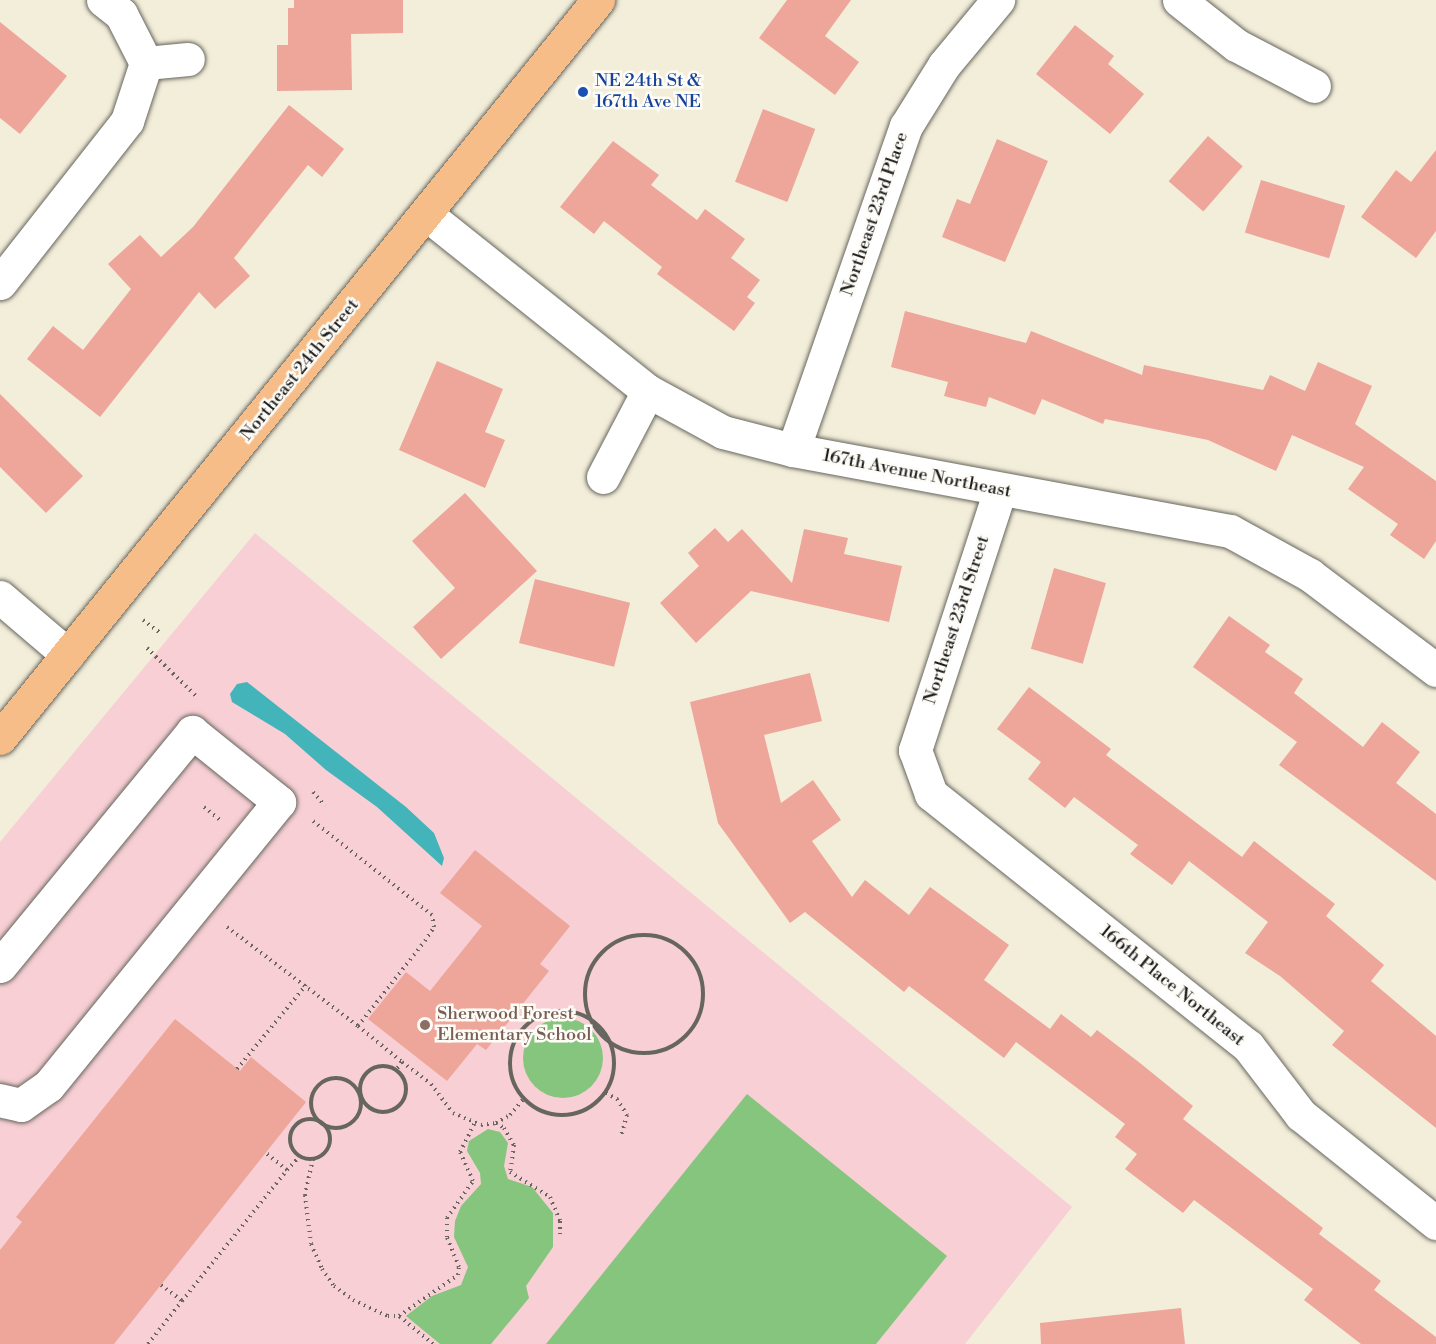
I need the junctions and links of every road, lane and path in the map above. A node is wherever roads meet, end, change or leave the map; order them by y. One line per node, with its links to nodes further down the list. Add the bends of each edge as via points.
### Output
1 (103, 0): 6 (street, via 121,14)
2 (598, 0): 8 (main road, Northeast 24th Street)
3 (998, 0): 11 (street, Northeast 23rd Place, via 944,65 906,126)
4 (1179, 0): 7 (street, via 1236,45)
5 (188, 59): 6 (street)
6 (146, 63): 9 (street, via 127,121)
7 (1314, 86)
8 (426, 214): 10 (street, 167th Avenue Northeast); 17 (main road, Northeast 24th Street)
9 (0, 283)
10 (648, 391): 11 (street, 167th Avenue Northeast, via 723,432); 12 (street)
11 (793, 450): 13 (street, 167th Avenue Northeast)
12 (603, 477)
13 (1000, 490): 18 (street, 167th Avenue Northeast, via 1230,531 1310,575); 20 (street, Northeast 23rd Street)
14 (0, 597): 17 (street)
15 (142, 620): 16 (path)
16 (160, 633)
17 (68, 655): 19 (main road, Northeast 24th Street)
18 (1436, 670)
19 (0, 738)
20 (915, 750): 44 (street, 166th Place Northeast, via 931,794 1248,1046 1301,1115)
21 (204, 807): 23 (path)
22 (313, 820): 27 (path, via 432,915 434,927 425,941)
23 (225, 825)
24 (227, 927): 26 (path)
25 (0, 966): 35 (street, via 192,732 279,802 48,1086 21,1106)
26 (306, 985): 27 (path); 30 (path)
27 (358, 1026): 29 (path)
28 (596, 1028): 28 (path, via 583,991 600,956 616,942 634,935 655,935 674,942 690,955 700,973 704,993 701,1013 678,1042 643,1053 625,1050); 32 (path, via 611,1045 615,1059 614,1077); 34 (path, via 571,1010 537,1017 523,1029 511,1059 513,1076)
29 (402, 1062): 31 (path); 37 (path, via 430,1084 453,1113)
30 (237, 1069)
31 (396, 1070): 33 (path, via 381,1066 366,1073); 33 (path, via 406,1090 396,1109 375,1111)
32 (606, 1093): 34 (path, via 579,1112 562,1115 545,1111); 39 (path, via 617,1099 627,1114)
33 (360, 1095): 36 (path, via 360,1112 349,1125 332,1128); 36 (path, via 343,1078 326,1079 311,1097)
34 (525, 1097): 38 (path)
35 (0, 1100)
36 (317, 1120): 41 (path, via 299,1122 291,1133 292,1146); 42 (path, via 330,1133 331,1141 325,1153)
37 (475, 1122): 38 (path); 48 (path, via 460,1152 473,1181 447,1218 447,1238 459,1267 458,1275)
38 (496, 1123): 45 (path, via 504,1128 514,1145 510,1172 550,1197 560,1221)
39 (621, 1136)
40 (265, 1152): 43 (path)
41 (300, 1156): 42 (path); 43 (path)
42 (313, 1159): 48 (path, via 305,1195 311,1244 322,1269 334,1286 353,1300 388,1316)
43 (287, 1170): 47 (path)
44 (1436, 1223)
45 (560, 1234)
46 (161, 1285): 47 (path)
47 (182, 1301): 49 (path)
48 (399, 1316): 50 (path)
49 (148, 1344)
50 (433, 1344)

